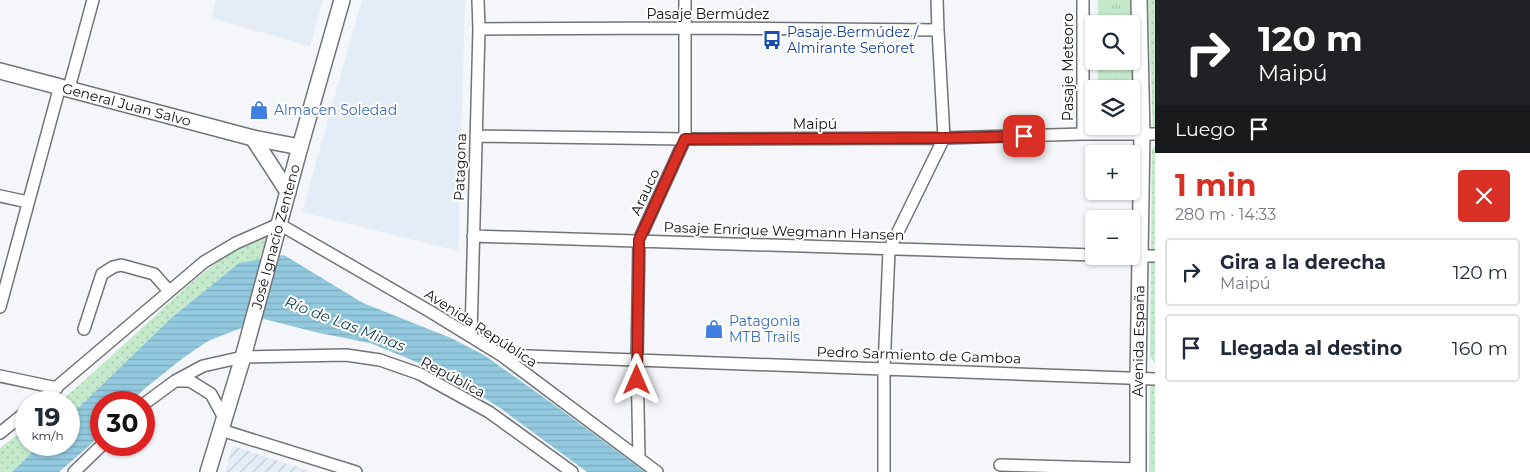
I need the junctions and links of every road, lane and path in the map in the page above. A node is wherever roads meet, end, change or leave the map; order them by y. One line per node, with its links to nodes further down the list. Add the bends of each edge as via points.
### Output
1 (93, 0): 12 (street)
2 (342, 0): 19 (street, José Ignacio Zenteno)
3 (478, 0): 9 (street, Patagona)
4 (685, 0): 8 (street, Arauco)
5 (937, 0): 10 (street)
6 (1084, 0): 13 (street, Pasaje Meteoro)
7 (1139, 0): 14 (street, Avenida España)
8 (685, 28): 9 (street, Pasaje Bermúdez); 10 (street, Pasaje Bermúdez); 18 (street, Arauco)
9 (479, 29): 15 (street, Patagona)
10 (938, 30): 17 (street)
11 (0, 71): 12 (street, General Juan Salvo)
12 (65, 87): 16 (street, General Juan Salvo); 22 (street)
13 (1083, 134): 14 (street, Maipú); 17 (street, Maipú)
14 (1149, 134): 28 (street, Avenida España)
15 (476, 136): 18 (street, Maipú); 24 (street, Patagona)
16 (253, 138): 19 (street, General Juan Salvo); 20 (street)
17 (944, 138): 18 (street, Maipú); 26 (street)
18 (685, 139): 25 (street, Arauco)
19 (300, 147): 20 (street, José Ignacio Zenteno)
20 (288, 192): 23 (street, José Ignacio Zenteno)
21 (0, 196): 22 (street)
22 (28, 202): 31 (street)
23 (279, 224): 30 (street, via 204,262); 33 (street, Avenida República); 35 (street, José Ignacio Zenteno)
24 (473, 236): 25 (street, Pasaje Enrique Wegmann Hansen); 33 (street, Patagona)
25 (639, 240): 26 (street, Pasaje Enrique Wegmann Hansen); 36 (street, Arauco)
26 (889, 250): 27 (street, Pasaje Enrique Wegmann Hansen); 37 (street)
27 (1085, 255)
28 (1140, 256)
29 (1140, 265): 39 (street, Avenida España)
30 (169, 291): 32 (street, via 154,274 121,265 112,267 102,274); 42 (street)
31 (0, 307)
32 (84, 329)
33 (470, 336): 34 (street, Avenida República)
34 (502, 356): 36 (street, Pedro Sarmiento de Gamboa); 49 (street, Avenida República)
35 (243, 357): 41 (street, República, via 203,366); 46 (street, José Ignacio Zenteno); 55 (street, República, via 346,355 380,360 420,374 489,412)
36 (637, 360): 37 (street, Pedro Sarmiento de Gamboa); 49 (street, Arauco)
37 (884, 369): 39 (street, Pedro Sarmiento de Gamboa); 57 (street)
38 (0, 376): 42 (street)
39 (1138, 378): 40 (street, Pedro Sarmiento de Gamboa); 51 (street, Avenida España)
40 (1155, 378)
41 (175, 381): 44 (street, República); 46 (street, via 190,381 211,394)
42 (57, 388): 43 (street)
43 (53, 391)
44 (155, 396)
45 (15, 421): 47 (street)
46 (222, 424): 53 (street, José Ignacio Zenteno); 54 (street)
47 (0, 433)
48 (91, 456): 52 (street)
49 (639, 458): 56 (street, Avenida República)
50 (1000, 465): 51 (street)
51 (1138, 470)
52 (74, 472)
53 (208, 472)
54 (356, 472)
55 (572, 472)
56 (657, 472)
57 (884, 472)

